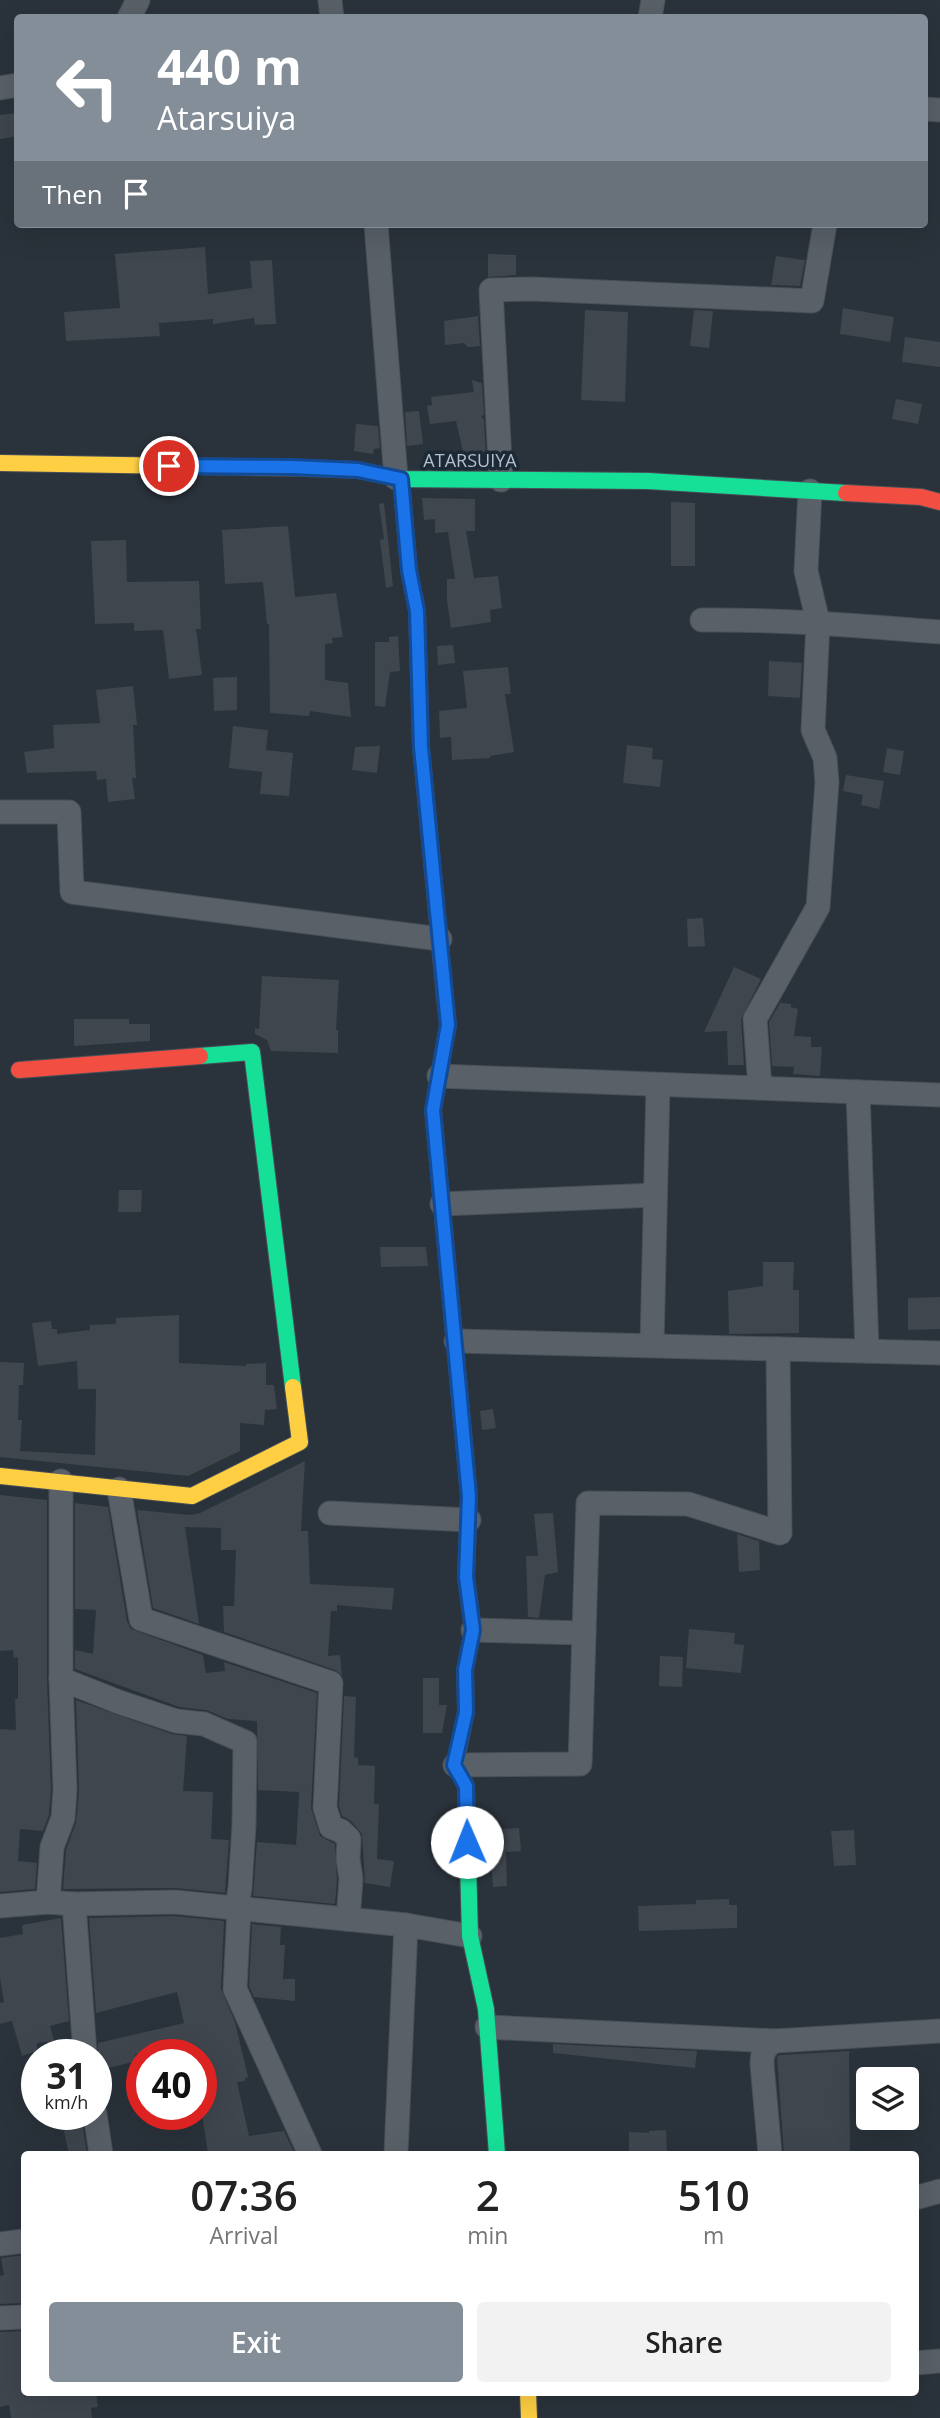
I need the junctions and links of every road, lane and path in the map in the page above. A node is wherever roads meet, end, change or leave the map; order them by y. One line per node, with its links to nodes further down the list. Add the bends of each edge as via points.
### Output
1 (376, 228): 4 (street)
2 (823, 228): 5 (street, via 813,301 491,290)
3 (0, 463): 4 (street, ATARSUIYA, via 292,467 358,470)
4 (398, 478): 5 (street, ATARSUIYA); 12 (street, via 417,611 421,747)
5 (500, 480): 6 (street, ATARSUIYA, via 648,481)
6 (810, 491): 7 (street, ATARSUIYA); 9 (street, via 806,571)
7 (940, 502)
8 (702, 620): 9 (street)
9 (818, 622): 10 (street); 16 (street, via 813,730 825,758 827,782 818,907 755,1019)
10 (940, 632)
11 (0, 812): 12 (street, via 69,812 72,892)
12 (440, 939): 14 (street, via 448,1025)
13 (19, 1070): 28 (street, via 252,1052 300,1442 192,1496)
14 (439, 1076): 15 (street); 20 (street, via 433,1110)
15 (658, 1086): 16 (street); 19 (street)
16 (760, 1088): 17 (street)
17 (858, 1092): 18 (street); 24 (street)
18 (940, 1095)
19 (655, 1195): 20 (street); 22 (street)
20 (442, 1204): 21 (street)
21 (456, 1340): 22 (street); 30 (street)
22 (652, 1345): 23 (street)
23 (779, 1349): 24 (street); 32 (street, via 780,1532 688,1504 588,1503)
24 (867, 1351): 25 (street)
25 (940, 1353)
26 (0, 1476): 27 (street)
27 (61, 1480): 28 (street); 33 (street)
28 (119, 1489): 39 (street, via 141,1619 331,1683 325,1808 331,1826 349,1839)
29 (330, 1513): 30 (street)
30 (469, 1520): 31 (street, via 466,1577)
31 (473, 1630): 32 (street); 34 (street, via 465,1670 466,1712)
32 (584, 1633): 34 (street, via 580,1763)
33 (61, 1679): 35 (street, via 65,1790 63,1818 52,1847); 38 (street, via 176,1721 204,1724 245,1742 244,1825)
34 (454, 1765): 41 (street, via 466,1786)
35 (48, 1902): 36 (street); 37 (street)
36 (74, 1904): 38 (street, via 175,1902); 44 (street)
37 (0, 1906)
38 (235, 1908): 39 (street); 48 (street, via 235,1989)
39 (348, 1919): 40 (street)
40 (406, 1925): 41 (street); 49 (street)
41 (470, 1936): 42 (street)
42 (487, 2027): 45 (street); 50 (street)
43 (940, 2031): 45 (street)
44 (84, 2039)
45 (775, 2041): 51 (street, via 762,2055)
46 (97, 2130): 47 (street)
47 (100, 2151)
48 (309, 2151)
49 (396, 2151)
50 (497, 2151)
51 (770, 2151)
52 (940, 2191): 53 (street)
53 (919, 2198)
54 (21, 2242): 55 (street)
55 (0, 2245)
56 (21, 2317): 57 (street)
57 (0, 2318)
58 (940, 2361): 59 (street)
59 (919, 2363)
60 (528, 2396): 61 (street)
61 (529, 2418)

